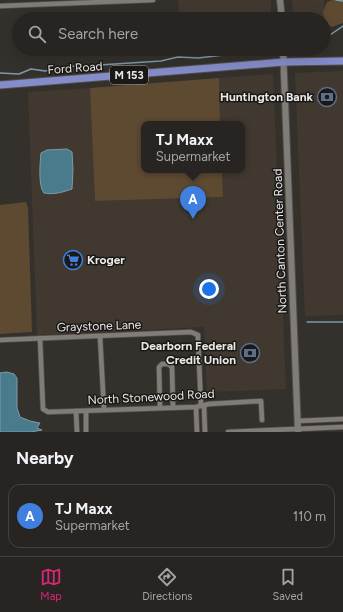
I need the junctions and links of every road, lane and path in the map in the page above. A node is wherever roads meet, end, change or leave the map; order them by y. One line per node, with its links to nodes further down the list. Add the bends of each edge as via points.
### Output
1 (153, 0): 3 (street)
2 (280, 0): 4 (main road)
3 (0, 6)
4 (281, 12)
5 (284, 56): 7 (main road, North Canton Center Road)
6 (343, 61): 7 (main road, Ford Road / M 153)
7 (284, 62): 8 (main road, Ford Road / M 153); 21 (main road, North Canton Center Road)
8 (0, 85)
9 (100, 336): 10 (street, Graystone Lane); 12 (street, Graystone Lane, via 191,332 198,335); 15 (street)
10 (40, 338): 11 (street, Graystone Lane); 16 (street, North Stonewood Road, via 43,409 48,412)
11 (0, 340)
12 (200, 406): 14 (street, North Stonewood Road); 19 (street, North Stonewood Road, via 261,401); 28 (street); 29 (street)
13 (160, 408): 14 (street, North Stonewood Road); 14 (street, via 159,367 162,364 172,367); 15 (street, North Stonewood Road)
14 (174, 408)
15 (104, 410): 17 (street, North Stonewood Road)
16 (76, 411): 17 (street, North Stonewood Road); 26 (street)
17 (86, 411): 27 (street)
18 (343, 419): 20 (street)
19 (262, 420)
20 (319, 420): 21 (street); 23 (street)
21 (297, 421): 25 (main road, North Canton Center Road)
22 (343, 427): 23 (street)
23 (320, 429): 25 (street)
24 (252, 431): 25 (street); 30 (street)
25 (298, 431)
26 (77, 432)
27 (86, 432)
28 (197, 432)
29 (205, 432)
30 (228, 432)

